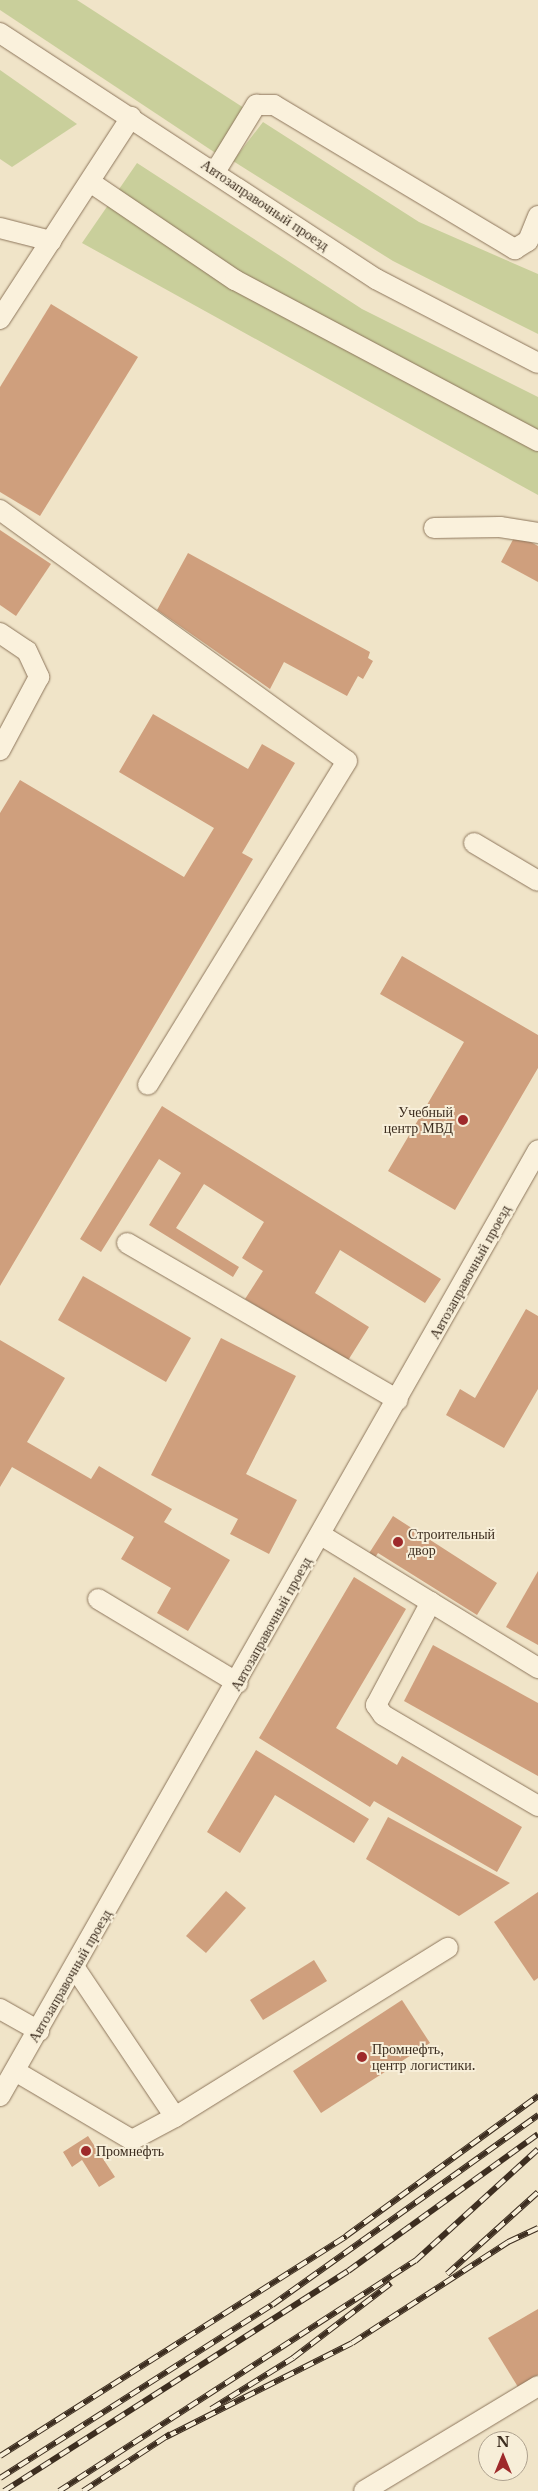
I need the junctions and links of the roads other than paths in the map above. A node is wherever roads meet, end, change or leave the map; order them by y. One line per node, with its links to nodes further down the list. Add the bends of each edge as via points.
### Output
1 (0, 32): 2 (street, Автозаправочный проезд)
2 (131, 117): 3 (street, Автозаправочный проезд); 4 (street)
3 (215, 172): 5 (street, via 256,106 274,105 516,249 528,241); 9 (street, Автозаправочный проезд, via 376,279)
4 (90, 182): 7 (street); 10 (street, via 235,280)
5 (538, 216)
6 (0, 228): 7 (street)
7 (51, 241): 8 (street)
8 (0, 320)
9 (538, 363)
10 (538, 441)
11 (0, 510): 18 (street, via 347,761)
12 (434, 528): 13 (street, via 500,527)
13 (538, 533)
14 (0, 633): 15 (street, via 27,651 39,677)
15 (0, 750)
16 (474, 843): 17 (street)
17 (538, 880)
18 (148, 1085)
19 (538, 1150): 21 (street, Автозаправочный проезд)
20 (127, 1244): 21 (street)
21 (398, 1400): 22 (street, Автозаправочный проезд)
22 (321, 1535): 24 (street); 26 (street, Автозаправочный проезд)
23 (98, 1599): 26 (street)
24 (431, 1602): 25 (street); 27 (street, via 380,1692 376,1706 383,1715)
25 (538, 1668)
26 (238, 1683): 29 (street, Автозаправочный проезд)
27 (538, 1806)
28 (448, 1948): 34 (street)
29 (75, 1968): 31 (street, Автозаправочный проезд); 34 (street)
30 (0, 2009): 31 (street)
31 (39, 2031): 32 (street, Автозаправочный проезд)
32 (15, 2071): 33 (street, Автозаправочный проезд); 34 (street, via 132,2140)
33 (0, 2096)
34 (175, 2116)
35 (538, 2386): 36 (street)
36 (364, 2491)

